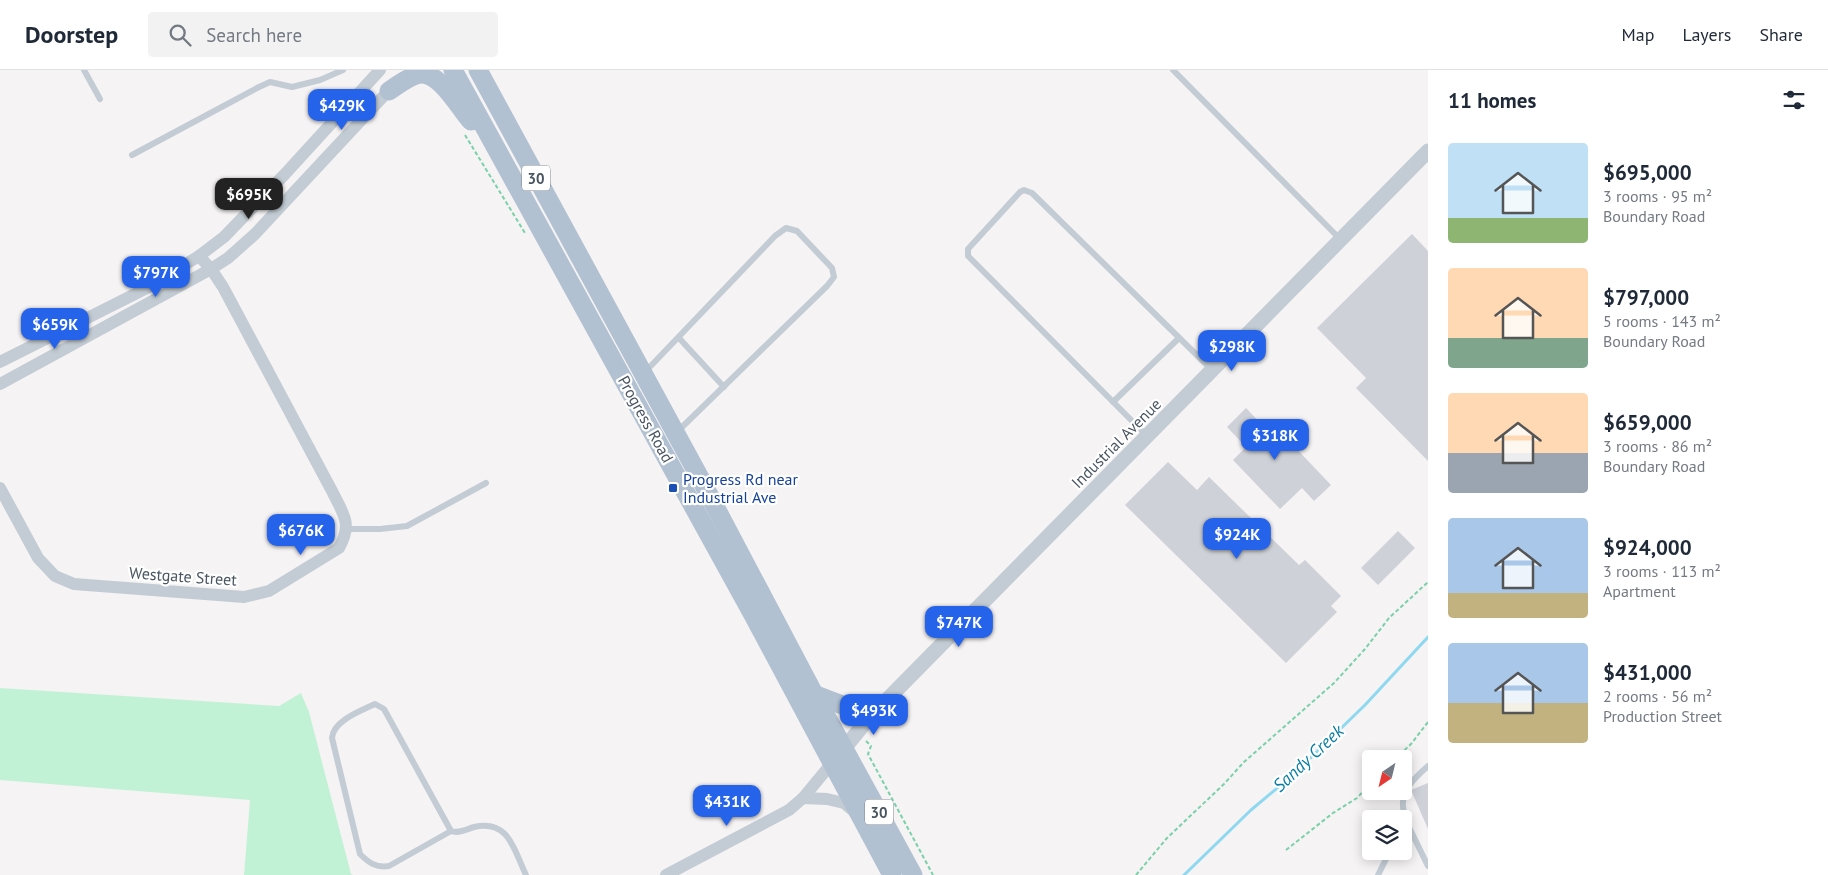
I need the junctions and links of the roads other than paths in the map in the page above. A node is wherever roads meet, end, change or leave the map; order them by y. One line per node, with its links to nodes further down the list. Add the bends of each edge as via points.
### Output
1 (84, 70): 9 (lane)
2 (343, 70): 12 (lane, via 292,87 270,82 259,86)
3 (380, 70): 14 (street, via 224,237)
4 (408, 70): 8 (street)
5 (453, 70): 10 (main road, Progress Road / 30)
6 (478, 70): 20 (main road, Progress Road / 30)
7 (1172, 70): 13 (lane)
8 (389, 91): 10 (main road, via 419,74 433,77); 15 (street, via 255,234)
9 (100, 99)
10 (492, 144): 31 (main road, Progress Road / 30, via 752,613)
11 (1428, 151): 13 (street, Industrial Avenue)
12 (132, 155)
13 (1340, 240): 19 (street, Industrial Avenue)
14 (199, 256): 15 (street); 18 (street, via 147,288)
15 (211, 269): 21 (street); 28 (street, via 332,491 347,521)
16 (679, 338): 20 (lane); 22 (lane); 22 (lane, via 786,228 797,231 832,268 834,277 827,286)
17 (1179, 338): 19 (lane); 23 (lane); 23 (lane, via 1032,193 1020,192 968,249 968,256)
18 (0, 362)
19 (1213, 370): 25 (street, Industrial Avenue)
20 (643, 375): 24 (main road, Progress Road / 30)
21 (0, 384)
22 (724, 387): 24 (lane)
23 (1113, 402): 25 (lane)
24 (676, 434): 29 (main road, Progress Road / 30)
25 (1147, 437): 30 (street, Industrial Avenue)
26 (486, 483): 28 (lane, via 407,526)
27 (0, 488): 28 (street, Westgate Street, via 38,558 55,576 74,584 244,598 269,591 340,548)
28 (346, 529)
29 (814, 694): 30 (main road, via 861,709); 31 (main road, Progress Road / 30)
30 (883, 704): 31 (street, Industrial Avenue)
31 (838, 756): 33 (street); 35 (main road, Progress Road / 30); 43 (main road, Progress Road / 30)
32 (1428, 766): 34 (lane, via 1412,780 1404,794)
33 (803, 798): 35 (street, via 844,803); 41 (street, via 789,810)
34 (1403, 810)
35 (862, 817): 42 (main road, Progress Road / 30)
36 (451, 831): 36 (lane, via 384,709 374,704 338,725 332,738 360,854 370,864 389,866); 40 (lane, via 456,833 492,826 502,830)
37 (1412, 835): 39 (lane)
38 (1386, 860): 44 (lane)
39 (1428, 866)
40 (526, 875)
41 (666, 875)
42 (892, 875)
43 (913, 875)
44 (1378, 875)

